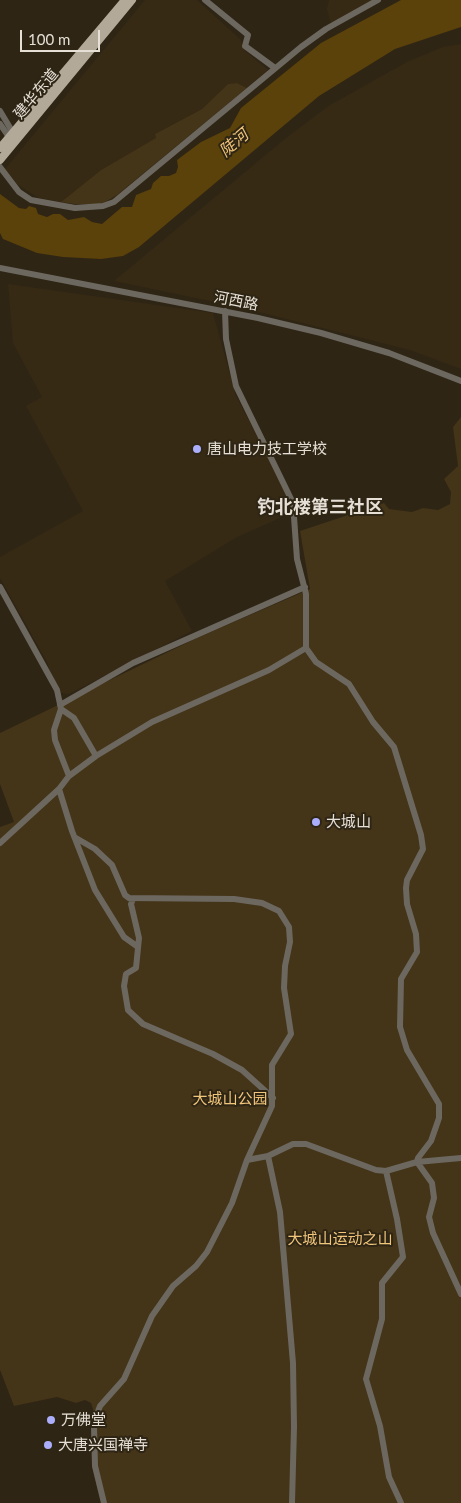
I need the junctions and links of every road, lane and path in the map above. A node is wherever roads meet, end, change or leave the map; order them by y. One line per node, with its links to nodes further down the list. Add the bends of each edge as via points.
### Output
1 (125, 0): 8 (main road, 建华东道)
2 (132, 0): 8 (main road, 建华东道)
3 (205, 0): 5 (street, via 248,35 245,46)
4 (378, 0): 5 (street, via 326,29)
5 (275, 68): 11 (street, via 114,202 104,206 75,208 31,200 19,192)
6 (0, 112): 8 (street)
7 (0, 124): 8 (street)
8 (13, 137): 9 (main road, 建华东道); 10 (main road, 建华东道)
9 (0, 148)
10 (0, 160)
11 (0, 167)
12 (0, 268): 13 (street, 河西路)
13 (225, 312): 14 (street, 河西路, via 390,353); 16 (street, via 226,339 236,386 293,503 297,559)
14 (461, 381)
15 (0, 587): 18 (street, via 57,690)
16 (305, 587): 17 (street); 18 (street, via 133,663)
17 (306, 648): 19 (street, via 269,670 152,722); 30 (street, via 316,662 349,684 373,722 394,747 421,835 423,849 407,880 407,904 416,934 416,952 401,979 400,1027 407,1050 439,1104 439,1118 431,1141)
18 (61, 707): 19 (street, via 74,718); 20 (street, via 54,730 55,740)
19 (96, 756): 20 (street)
20 (69, 776): 21 (street)
21 (59, 789): 22 (street); 23 (street)
22 (76, 838): 24 (street, via 94,848 112,865 125,895); 25 (street, via 94,890 124,937)
23 (0, 842)
24 (133, 899): 25 (street, via 131,904 138,929); 26 (street, via 234,899 262,903 280,911 290,932 284,988 291,1034 272,1065)
25 (138, 947): 26 (street, via 136,968 126,974 124,986 128,1010 143,1024 242,1070)
26 (273, 1098): 29 (street)
27 (268, 1156): 29 (street); 31 (street, via 285,1147 306,1144); 34 (street, via 280,1212 292,1343)
28 (461, 1158): 30 (street)
29 (247, 1160): 33 (street, via 232,1203 207,1252 173,1286 152,1316 124,1379 100,1406 94,1426 95,1466)
30 (418, 1162): 31 (street); 32 (street, via 432,1183 434,1198 429,1216 433,1233)
31 (386, 1171): 35 (street, via 403,1257 382,1283 382,1319 366,1378 380,1426 389,1477)
32 (461, 1294)
33 (104, 1503)
34 (292, 1503)
35 (401, 1503)

